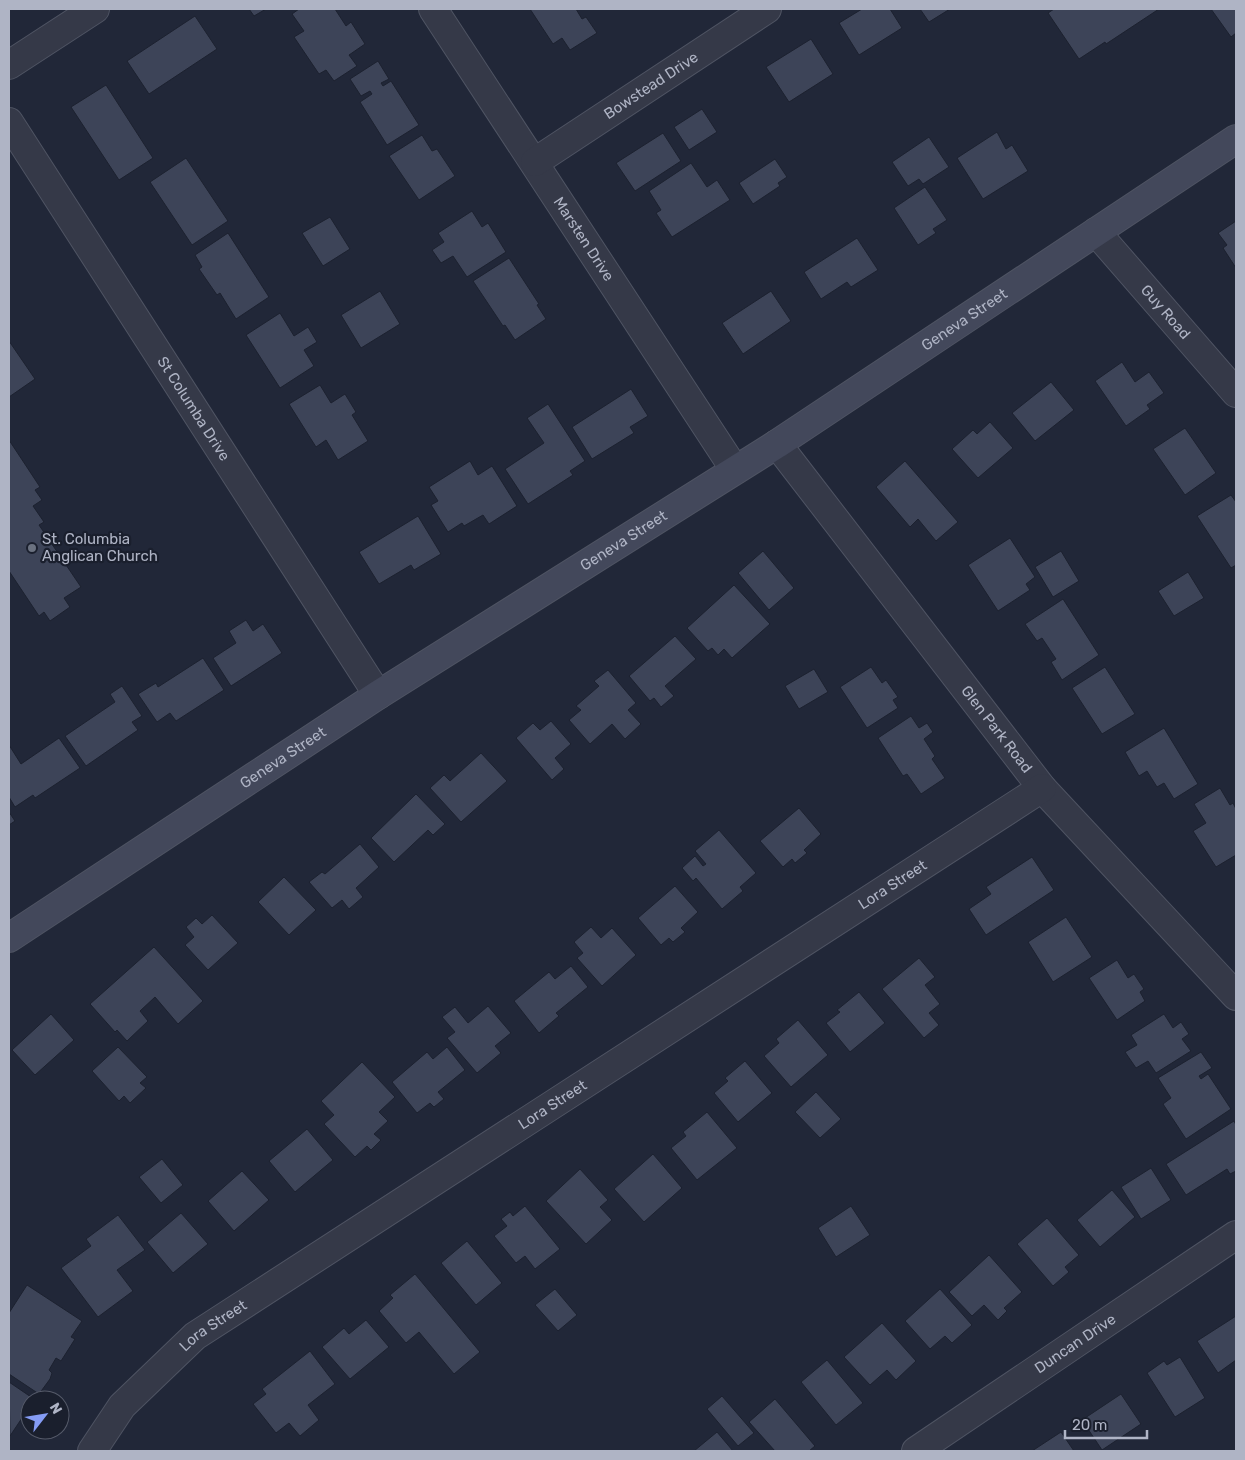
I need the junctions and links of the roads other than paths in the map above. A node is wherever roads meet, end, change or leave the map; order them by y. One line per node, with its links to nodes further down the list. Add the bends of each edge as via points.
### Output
1 (95, 9): 4 (street)
2 (433, 9): 7 (street, Marsten Drive)
3 (766, 9): 7 (street, Bowstead Drive)
4 (9, 65)
5 (9, 122): 12 (street, St Columba Drive)
6 (1236, 139): 8 (main road, Geneva Street)
7 (535, 162): 11 (street, Marsten Drive)
8 (1096, 232): 9 (street, Guy Road); 10 (main road, Geneva Street)
9 (1236, 393)
10 (777, 444): 11 (main road, Geneva Street); 13 (street, Glen Park Road)
11 (735, 470): 12 (main road, Geneva Street)
12 (378, 695): 14 (main road, Geneva Street)
13 (1042, 788): 15 (street, Glen Park Road); 17 (street, Lora Street, via 195,1336 122,1406)
14 (9, 938)
15 (1236, 996)
16 (1236, 1235): 18 (street, Duncan Drive)
17 (92, 1451)
18 (916, 1451)

